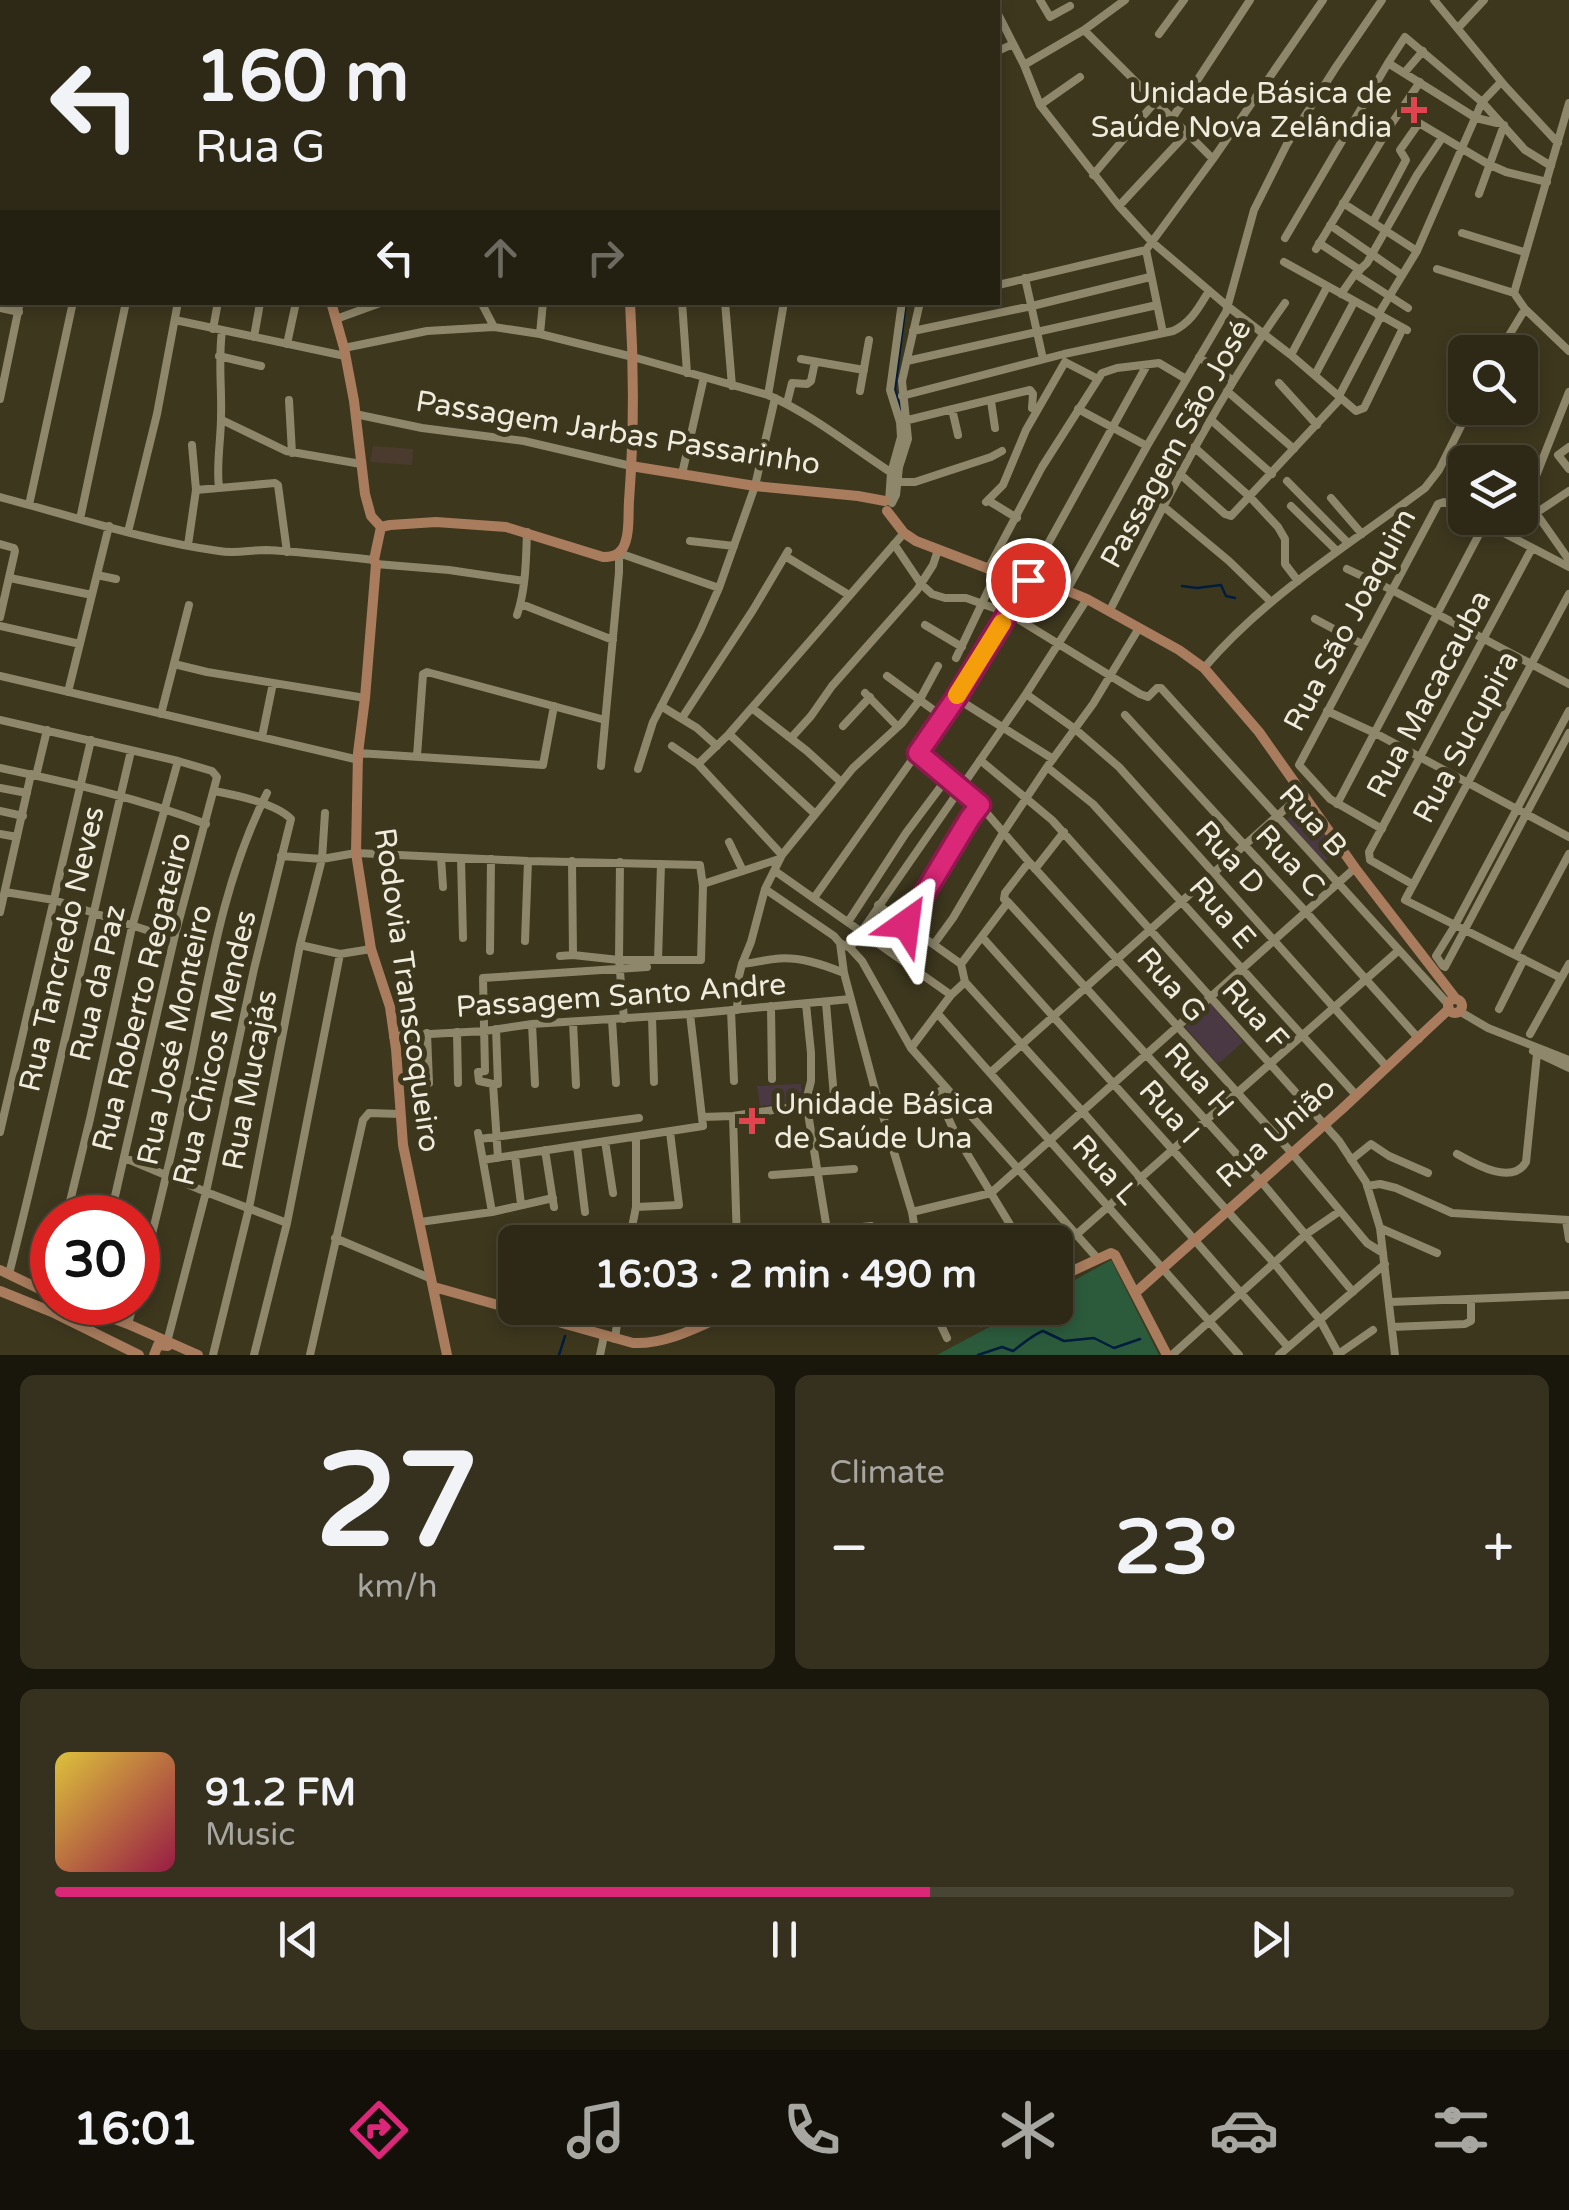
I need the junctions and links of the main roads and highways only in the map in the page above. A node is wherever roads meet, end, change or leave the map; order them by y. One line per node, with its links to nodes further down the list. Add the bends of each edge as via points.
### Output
1 (331, 305): 4 (main road, via 371,516)
2 (630, 305): 3 (main road)
3 (631, 466): 4 (main road, via 626,534 613,556 506,526); 5 (main road, Passagem Jarbas Passarinho, via 886,504 900,528 938,550 1067,590 1179,650 1204,668 1259,732)
4 (381, 527): 8 (main road, Rodovia Transcoqueiro, via 358,757 356,853 371,949 390,1008 403,1145)
5 (1455, 1006): 11 (main road, Rua União)
6 (1073, 1271): 11 (main road, via 1111,1253)
7 (4, 1272): 9 (main road)
8 (434, 1283): 12 (main road); 23 (main road, Rodovia Transcoqueiro)
9 (30, 1284)
10 (0, 1291): 16 (main road)
11 (1136, 1292): 24 (main road)
12 (498, 1303)
13 (130, 1325): 17 (main road)
14 (568, 1325): 15 (main road, via 649,1344)
15 (700, 1325)
16 (85, 1330): 17 (main road, via 141,1349); 19 (main road)
17 (144, 1332): 18 (main road)
18 (167, 1344): 20 (main road, via 158,1345); 21 (main road); 22 (main road)
19 (139, 1355)
20 (154, 1355)
21 (186, 1355)
22 (198, 1355)
23 (447, 1355)
24 (1170, 1355)

